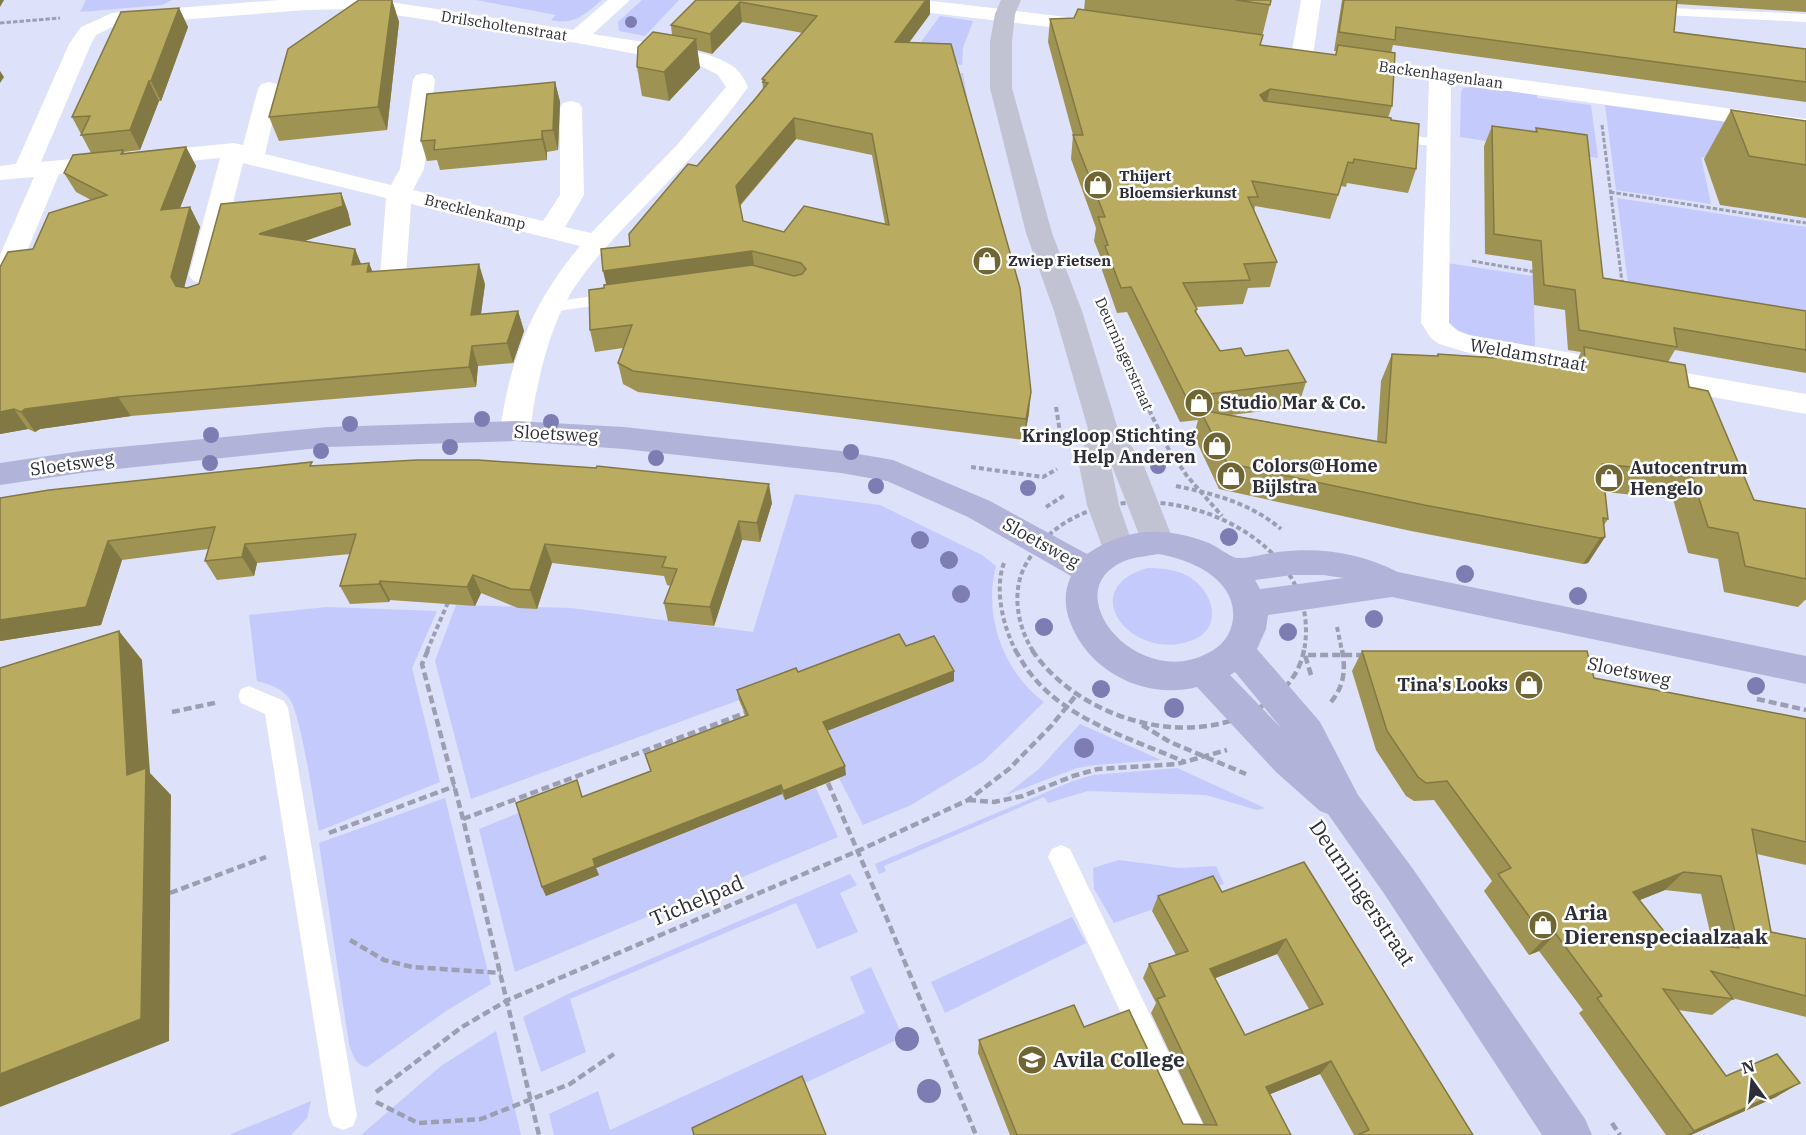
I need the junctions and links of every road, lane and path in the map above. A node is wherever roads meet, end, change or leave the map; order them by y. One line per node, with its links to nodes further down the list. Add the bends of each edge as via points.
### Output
1 (620, 0): 10 (street)
2 (872, 0): 5 (street)
3 (1311, 0): 12 (street)
4 (1695, 0): 7 (lane)
5 (1008, 7): 9 (street); 39 (main road, Deurningerstraat, via 1000,42 1001,88 1039,233 1068,311)
6 (1636, 10): 7 (lane)
7 (1705, 14): 8 (lane)
8 (1806, 18)
9 (1109, 28)
10 (577, 37): 22 (street, Drilscholtenstraat, via 357,3 112,19 88,31 80,44); 28 (street, Drilscholtenstraat, via 706,61 725,68 733,75 737,87 685,150)
11 (1279, 53): 12 (street, Backenhagenlaan)
12 (1302, 56): 13 (street, Backenhagenlaan)
13 (1440, 75): 16 (street, Backenhagenlaan); 20 (street, Weldamstraat)
14 (424, 80): 25 (street, Brecklenkamp, via 412,169)
15 (269, 89): 21 (street)
16 (1598, 98): 18 (street, Backenhagenlaan); 24 (path)
17 (571, 108): 27 (street, Brecklenkamp, via 572,195)
18 (1806, 126)
19 (1380, 135): 20 (lane)
20 (1438, 143): 29 (street, Weldamstraat)
21 (243, 154): 22 (street, Brecklenkamp); 25 (street, Brecklenkamp); 35 (street)
22 (38, 169): 23 (street, Brecklenkamp); 32 (street)
23 (0, 173)
24 (1610, 192): 26 (path); 33 (path)
25 (399, 194): 27 (street, Brecklenkamp); 31 (street, Brecklenkamp)
26 (1806, 223)
27 (550, 231): 28 (street, Brecklenkamp)
28 (596, 242): 36 (street, Drilscholtenstraat)
29 (1435, 255): 30 (path); 38 (street, Weldamstraat, via 1435,322 1438,331 1457,341)
30 (1540, 273)
31 (393, 276)
32 (0, 285)
33 (1622, 288)
34 (630, 296): 36 (lane)
35 (197, 297)
36 (550, 307): 40 (street, Drilscholtenstraat, via 517,408)
37 (1117, 343): 46 (path, Deurningerstraat, via 1166,445)
38 (1806, 404)
39 (1103, 429): 44 (main road, Deurningerstraat, via 1127,461); 45 (main road, via 1094,465)
40 (515, 431): 43 (main road, Sloetsweg, via 328,437 87,461); 49 (main road, Sloetsweg, via 624,438 893,471 979,509)
41 (970, 466): 42 (path, via 1043,477)
42 (1059, 468)
43 (0, 474)
44 (1142, 502): 45 (path); 46 (path, via 1202,508); 47 (main road, Deurningerstraat)
45 (1103, 505): 48 (main road); 49 (path, via 1055,529)
46 (1225, 519): 50 (path, via 1243,529)
47 (1158, 542): 48 (main road); 52 (main road, via 1197,551)
48 (1118, 548): 51 (main road)
49 (1028, 555): 51 (main road, Sloetsweg); 62 (path, via 1018,578 1016,596 1022,633 1039,662)
50 (1281, 563): 52 (main road, Sloetsweg); 53 (main road, Sloetsweg, via 1318,562 1354,567); 54 (path)
51 (1089, 570): 61 (main road, via 1081,586 1079,604 1095,640 1112,656 1157,675)
52 (1230, 572): 56 (main road)
53 (1392, 584): 54 (main road, Sloetsweg); 60 (main road, Sloetsweg)
54 (1300, 598): 56 (main road, Sloetsweg); 58 (path, via 1306,613)
55 (450, 599): 73 (path, via 422,664)
56 (1250, 604): 57 (main road, via 1250,630)
57 (1238, 652): 61 (main road); 63 (main road, Deurningerstraat)
58 (1305, 655): 59 (path); 63 (path, via 1296,676)
59 (1365, 655)
60 (1806, 670)
61 (1205, 672): 69 (main road, Deurningerstraat)
62 (1077, 694): 70 (path, via 1093,706); 77 (path, Tichelpad, via 1009,769 968,800)
63 (1276, 695): 69 (path); 74 (main road, Deurningerstraat, via 1307,733)
64 (249, 696): 67 (path); 76 (lane, via 276,708)
65 (1750, 698): 66 (path)
66 (1806, 710)
67 (172, 712)
68 (745, 713): 75 (path)
69 (1244, 714): 70 (path, via 1209,725); 74 (main road, Deurningerstraat, via 1289,761)
70 (1139, 723): 71 (path, via 1170,742)
71 (1255, 778)
72 (828, 783): 77 (path)
73 (455, 786): 75 (path); 76 (path)
74 (1344, 807): 89 (main road, Deurningerstraat)
75 (463, 819): 81 (path)
76 (298, 845): 79 (path); 80 (lane)
77 (860, 850): 82 (path, Tichelpad); 87 (path)
78 (1061, 857): 88 (lane)
79 (170, 892)
80 (308, 903): 81 (path, via 350,940 384,960 412,967); 85 (lane)
81 (501, 973): 82 (path)
82 (508, 1000): 84 (path); 84 (path, Tichelpad, via 462,1028 368,1098 418,1124 481,1119)
83 (614, 1054): 84 (path, via 570,1084)
84 (531, 1101): 86 (path)
85 (343, 1116)
86 (539, 1135)
87 (976, 1135)
88 (1193, 1135)
89 (1569, 1135)

